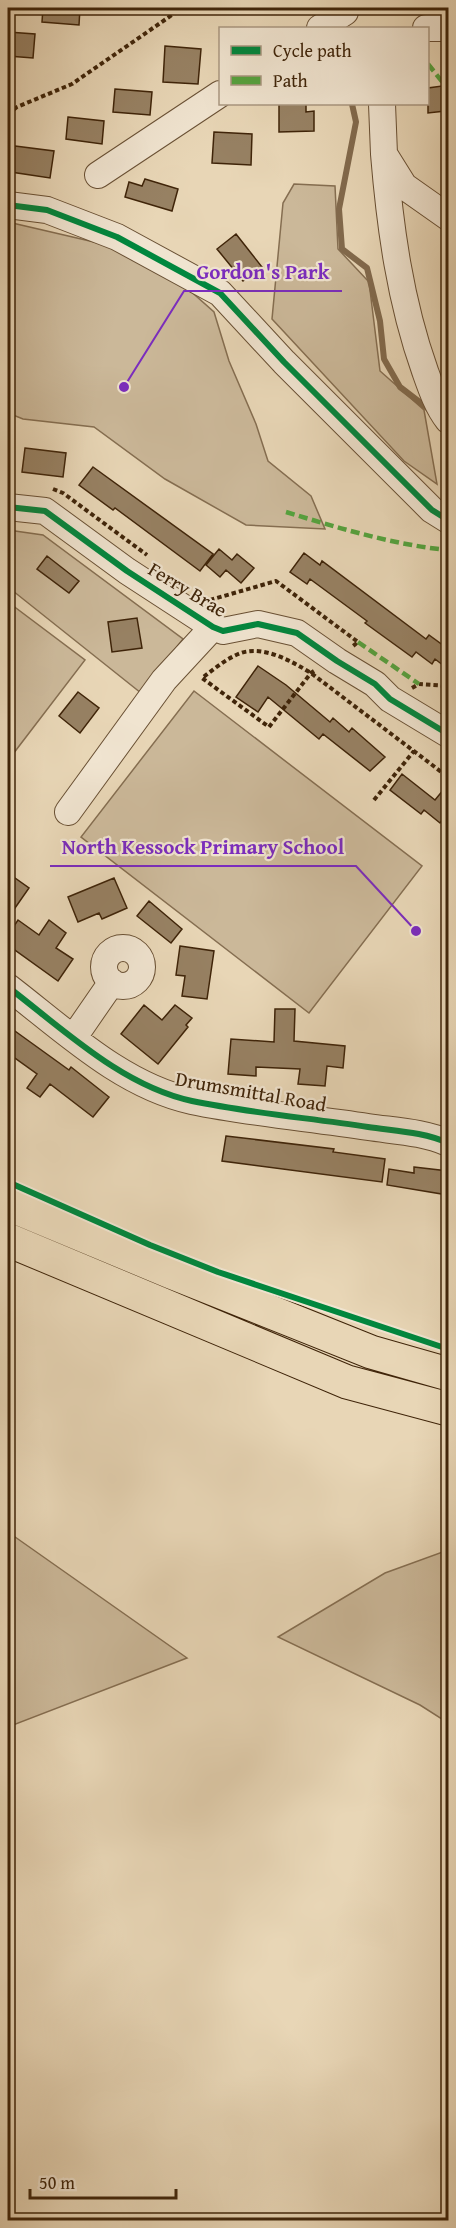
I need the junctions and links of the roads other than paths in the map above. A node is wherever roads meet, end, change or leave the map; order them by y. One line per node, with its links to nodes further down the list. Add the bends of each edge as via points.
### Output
1 (349, 16): 2 (street)
2 (322, 27)
3 (429, 28): 4 (street)
4 (448, 28)
5 (219, 95): 8 (street)
6 (382, 105): 7 (street)
7 (384, 154): 10 (street, via 404,186); 11 (street, via 390,224 411,327 432,392)
8 (98, 175)
9 (8, 205): 13 (street, via 47,210 117,237 220,293 432,510)
10 (448, 217)
11 (448, 420)
12 (8, 507): 14 (street, Ferry Brae, via 45,511)
13 (448, 520)
14 (213, 627): 15 (street, Ferry Brae, via 223,631 258,624 297,633 375,684 390,699); 16 (street, Ferry Brae, via 164,680)
15 (448, 734)
16 (68, 812)
17 (112, 982): 19 (street)
18 (8, 987): 19 (street, Drumsmittal Road)
19 (74, 1037): 20 (street, Drumsmittal Road, via 118,1071 191,1101 398,1131)
20 (448, 1143)
21 (8, 1204): 23 (highway, via 371,1352)
22 (8, 1240): 24 (highway, via 347,1382)
23 (448, 1374)
24 (448, 1409)

